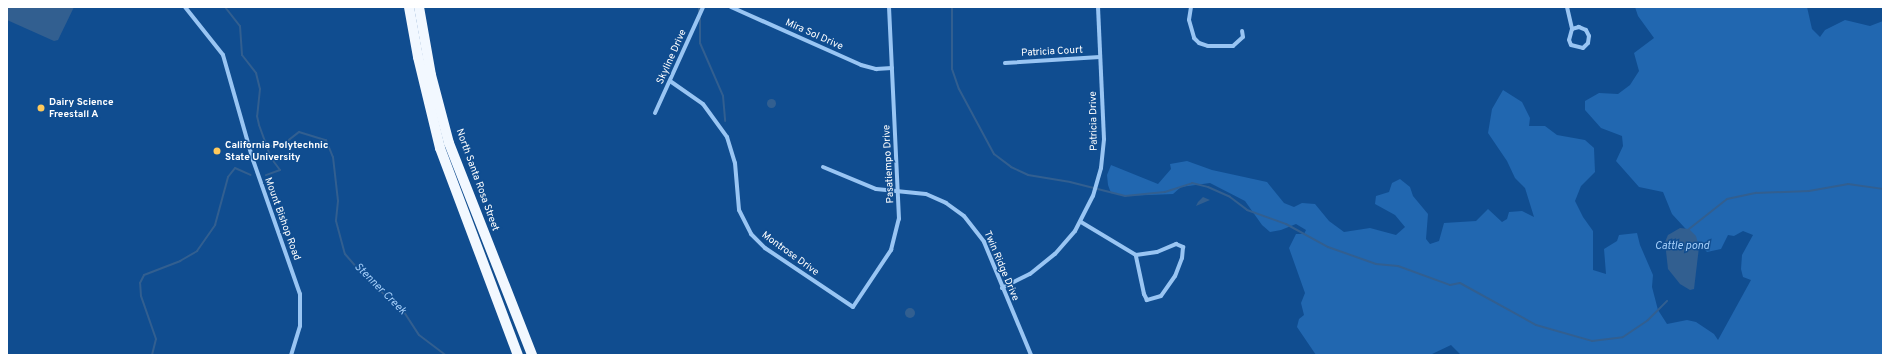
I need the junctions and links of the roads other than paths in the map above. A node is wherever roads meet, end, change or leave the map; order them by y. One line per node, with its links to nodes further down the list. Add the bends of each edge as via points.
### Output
1 (185, 7): 23 (street, Mount Bishop Road, via 223,55 253,160 300,294 300,326)
2 (409, 7): 24 (highway, via 440,148)
3 (419, 7): 25 (highway, North Santa Rosa Street, via 431,75 449,143)
4 (703, 7): 15 (street, Skyline Drive)
5 (731, 7): 14 (street, Mira Sol Drive, via 861,65 876,69)
6 (889, 7): 14 (street, Pasatiempo Drive)
7 (1098, 7): 12 (street, Patricia Drive)
8 (1191, 7): 11 (street, via 1189,20 1194,38 1199,43 1208,46 1233,46 1243,37)
9 (1567, 7): 10 (street)
10 (1572, 29): 10 (street, via 1569,40 1572,45 1583,48 1590,36 1586,30 1579,27)
11 (1242, 31)
12 (1100, 57): 13 (street, Patricia Court); 19 (street, Patricia Drive, via 1104,149 1099,177)
13 (1005, 63)
14 (892, 68): 18 (street, Pasatiempo Drive)
15 (670, 81): 16 (street, Skyline Drive); 22 (street, Montrose Drive, via 703,104 727,137 735,163 739,210 751,234 765,248)
16 (656, 113)
17 (823, 167): 18 (street, Twin Ridge Drive, via 868,187)
18 (898, 191): 21 (street, Twin Ridge Drive, via 915,192 936,198 964,216 984,242); 22 (street, Pasatiempo Drive, via 899,219 895,240)
19 (1081, 222): 20 (street); 21 (street, Patricia Drive, via 1049,259 1030,274)
20 (1136, 255): 20 (street, via 1147,300 1161,296 1175,276 1183,247 1176,244 1157,252)
21 (1002, 288): 26 (street, Twin Ridge Drive)
22 (853, 307)
23 (291, 355)
24 (518, 355)
25 (532, 355)
26 (1031, 355)

